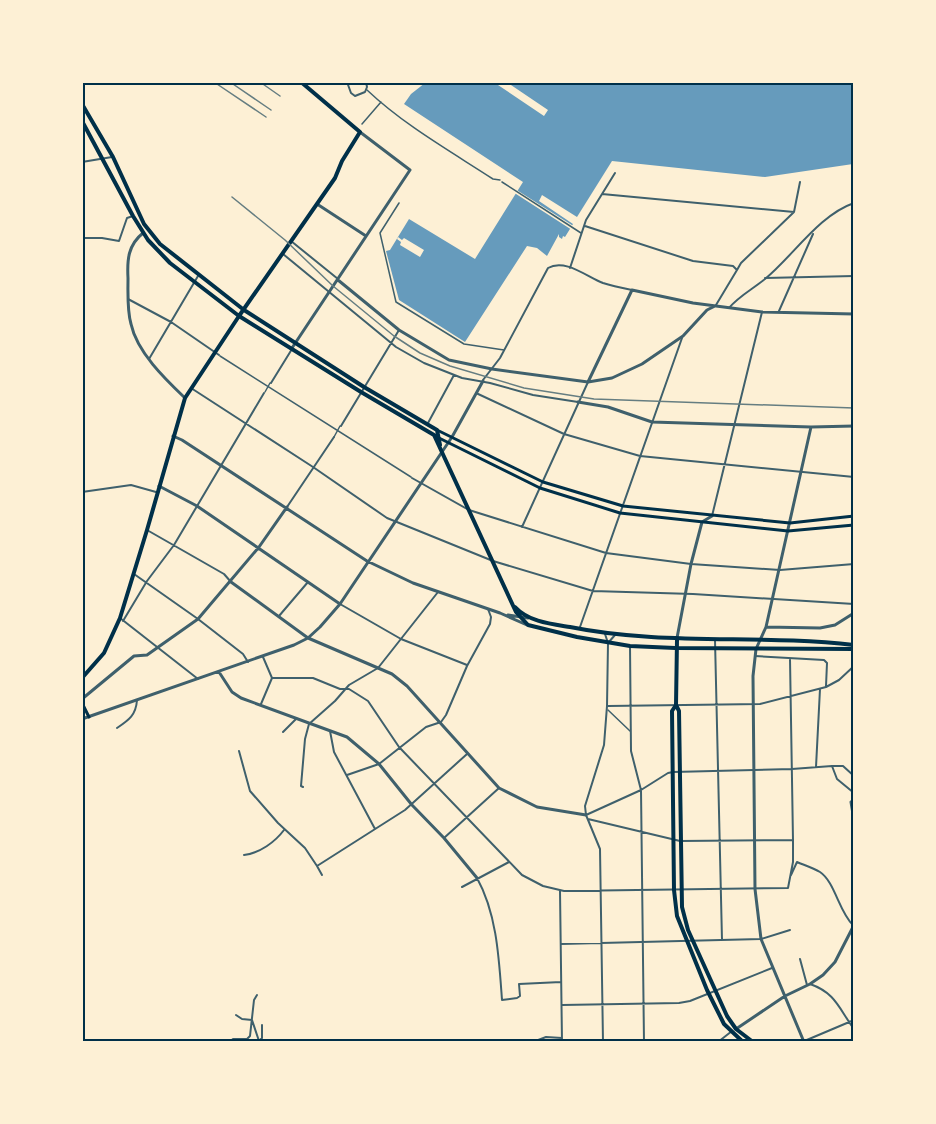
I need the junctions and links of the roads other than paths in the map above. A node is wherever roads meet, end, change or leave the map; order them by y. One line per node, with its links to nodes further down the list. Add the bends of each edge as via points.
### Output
1 (301, 82): 9 (main road)
2 (347, 82): 4 (street, via 355,96)
3 (366, 82): 4 (street)
4 (366, 89): 5 (street)
5 (381, 102): 8 (street); 24 (street, via 448,150)
6 (82, 104): 10 (main road)
7 (82, 121): 11 (main road)
8 (362, 124)
9 (360, 132): 18 (main road); 25 (street, via 410,170)
10 (113, 157): 11 (street); 31 (main road, via 144,224 160,244)
11 (104, 160): 12 (street); 20 (main road)
12 (82, 162)
13 (615, 173): 15 (street)
14 (800, 182): 19 (street)
15 (602, 194): 19 (street); 21 (street)
16 (399, 203): 53 (street, via 380,233 396,302 464,344)
17 (854, 203): 23 (street, via 836,211)
18 (317, 204): 25 (street); 27 (main road)
19 (794, 212): 30 (street)
20 (133, 216): 22 (main road); 26 (street, via 127,218 119,242)
21 (585, 226): 24 (street); 30 (street, via 693,261 733,266)
22 (143, 232): 36 (main road); 39 (street, via 129,254)
23 (814, 232): 33 (street); 34 (street)
24 (582, 234): 29 (street)
25 (366, 236): 35 (street)
26 (82, 238)
27 (291, 241): 28 (main road); 35 (street)
28 (283, 254): 38 (street); 42 (main road)
29 (570, 268): 37 (street, via 605,284); 53 (street, via 548,268)
30 (737, 270): 40 (street)
31 (199, 275): 36 (street); 42 (main road)
32 (854, 276): 33 (street)
33 (793, 277): 34 (street); 44 (street)
34 (765, 278): 41 (street)
35 (338, 280): 38 (street); 48 (street)
36 (195, 282): 46 (main road); 47 (street)
37 (632, 290): 40 (street); 61 (street)
38 (329, 291): 50 (street); 51 (street)
39 (128, 299): 47 (street); 56 (street, via 132,328)
40 (716, 306): 41 (street); 49 (street, via 706,310)
41 (729, 308): 43 (street)
42 (244, 310): 46 (main road); 51 (main road)
43 (762, 312): 44 (street); 71 (street)
44 (778, 312): 45 (street)
45 (854, 314)
46 (239, 316): 52 (main road); 54 (main road)
47 (171, 322): 54 (street); 56 (street)
48 (399, 330): 50 (street); 57 (street, via 449,360)
49 (683, 336): 61 (street, via 628,372); 70 (street)
50 (391, 342): 58 (street, via 424,363); 63 (street)
51 (295, 343): 52 (street); 63 (main road)
52 (292, 349): 60 (street); 65 (main road)
53 (504, 350): 57 (street)
54 (215, 352): 55 (street); 64 (main road)
55 (219, 355): 62 (street)
56 (149, 359): 68 (street)
57 (492, 369): 59 (street); 61 (street)
58 (454, 375): 59 (street); 73 (street)
59 (483, 381): 67 (street); 69 (street, via 532,395)
60 (271, 382): 62 (street)
61 (588, 382): 69 (street)
62 (268, 386): 66 (street); 77 (street)
63 (364, 387): 65 (street); 73 (main road)
64 (190, 388): 68 (main road); 72 (street)
65 (361, 392): 74 (street); 82 (main road)
66 (264, 393): 72 (street)
67 (476, 393): 79 (street); 83 (street)
68 (185, 398): 80 (main road)
69 (578, 402): 70 (street, via 608,407); 79 (street)
70 (652, 422): 71 (street); 86 (street)
71 (736, 423): 76 (street); 88 (street)
72 (246, 424): 87 (street); 89 (street)
73 (427, 424): 78 (main road)
74 (341, 426): 77 (street)
75 (854, 426): 76 (street)
76 (811, 427): 90 (street)
77 (338, 430): 81 (street); 92 (street)
78 (436, 430): 82 (main road); 83 (main road)
79 (564, 434): 86 (street); 93 (street)
80 (173, 436): 87 (street); 95 (main road)
81 (334, 437): 89 (street)
82 (436, 437): 84 (main road); 85 (main road)
83 (452, 437): 84 (street); 93 (main road)
84 (448, 442): 85 (street); 96 (main road)
85 (441, 452): 94 (street); 102 (main road)
86 (640, 456): 88 (street); 100 (street)
87 (221, 465): 99 (street); 101 (street)
88 (726, 465): 90 (street); 104 (street)
89 (313, 467): 101 (street); 106 (street)
90 (801, 472): 91 (street); 108 (street)
91 (854, 477)
92 (412, 478): 94 (street)
93 (543, 482): 96 (street); 100 (main road)
94 (420, 483): 102 (street); 106 (street)
95 (159, 486): 98 (main road); 99 (street)
96 (540, 488): 103 (main road); 110 (street)
97 (82, 492): 98 (street, via 131,485)
98 (158, 492): 111 (main road)
99 (197, 506): 113 (street); 114 (street)
100 (623, 506): 103 (street); 104 (main road)
101 (287, 507): 114 (street); 116 (street)
102 (469, 510): 110 (street); 117 (main road)
103 (620, 513): 107 (main road); 115 (street)
104 (712, 516): 107 (street); 108 (main road)
105 (854, 516): 108 (main road)
106 (394, 521): 116 (street); 117 (street)
107 (702, 522): 112 (main road); 118 (street)
108 (790, 523): 112 (street)
109 (854, 525): 112 (main road)
110 (522, 527): 115 (street)
111 (147, 530): 113 (street); 121 (main road)
112 (788, 531): 120 (street)
113 (174, 545): 122 (street); 123 (street)
114 (260, 547): 123 (street); 124 (street)
115 (606, 553): 118 (street); 125 (street)
116 (367, 561): 126 (street); 130 (street)
117 (493, 561): 125 (street); 129 (main road)
118 (691, 564): 120 (street); 127 (street)
119 (854, 564): 120 (street)
120 (780, 570): 128 (street)
121 (134, 574): 122 (street); 138 (main road)
122 (147, 581): 138 (street); 139 (street)
123 (231, 582): 135 (street); 139 (street)
124 (308, 582): 130 (street); 135 (street)
125 (592, 591): 127 (street); 142 (street)
126 (438, 592): 132 (street); 146 (street)
127 (685, 593): 128 (street); 147 (street)
128 (773, 598): 131 (street); 141 (street)
129 (511, 601): 136 (main road); 137 (main road)
130 (340, 603): 145 (street); 146 (street)
131 (854, 604)
132 (488, 609): 133 (street); 161 (street, via 490,624)
133 (500, 613): 136 (street); 140 (street)
134 (854, 613): 141 (street, via 835,625 820,628)
135 (279, 616): 145 (street)
136 (518, 616): 137 (street); 140 (main road)
137 (530, 618): 142 (main road)
138 (122, 619): 153 (street); 165 (main road, via 104,653)
139 (198, 619): 153 (street); 160 (street)
140 (528, 625): 150 (main road)
141 (766, 627): 149 (street)
142 (579, 629): 143 (main road)
143 (605, 634): 144 (main road); 150 (street)
144 (615, 635): 147 (main road); 150 (street)
145 (308, 638): 158 (street); 163 (street)
146 (401, 639): 161 (street); 163 (street)
147 (676, 639): 148 (main road); 154 (main road)
148 (715, 640): 149 (main road); 155 (street)
149 (760, 641): 152 (main road); 156 (street)
150 (608, 643): 151 (main road); 179 (street)
151 (630, 646): 154 (main road); 178 (street)
152 (854, 647): 156 (main road)
153 (158, 648): 167 (street); 173 (street, via 147,655 134,656)
154 (675, 648): 155 (main road); 176 (main road)
155 (716, 648): 156 (main road); 177 (street)
156 (756, 649): 157 (street)
157 (754, 656): 159 (street); 175 (street)
158 (263, 657): 160 (street); 166 (street)
159 (790, 659): 168 (street, via 824,660); 171 (street)
160 (248, 662): 164 (street)
161 (468, 666): 183 (street)
162 (854, 666): 168 (street)
163 (378, 668): 169 (street); 183 (street, via 408,686)
164 (219, 672): 167 (street); 174 (street, via 232,692)
165 (82, 678)
166 (272, 678): 169 (street, via 313,678); 174 (street)
167 (198, 679): 172 (street)
168 (826, 687): 170 (street)
169 (344, 689): 184 (street); 189 (street, via 368,701)
170 (820, 689): 171 (street); 194 (street)
171 (791, 697): 175 (street); 195 (street)
172 (137, 700): 180 (street); 185 (street, via 131,718)
173 (82, 701): 180 (main road)
174 (261, 704): 182 (street)
175 (753, 704): 177 (street); 196 (street)
176 (676, 705): 177 (street); 178 (street); 197 (main road, via 672,711); 198 (main road)
177 (717, 705): 199 (street)
178 (630, 706): 179 (street); 187 (street)
179 (607, 707): 187 (street); 210 (street, via 604,745 585,806)
180 (89, 717): 181 (street)
181 (82, 719)
182 (296, 719): 184 (street); 188 (street)
183 (441, 722): 189 (street, via 426,727); 191 (street)
184 (309, 724): 186 (street); 203 (street)
185 (117, 728)
186 (330, 731): 192 (street, via 354,741); 200 (street, via 334,752)
187 (630, 731): 205 (street, via 633,765)
188 (283, 732)
189 (399, 747): 192 (street); 202 (street)
190 (239, 751): 212 (street, via 250,791)
191 (467, 754): 202 (street); 204 (street)
192 (379, 764): 200 (street); 208 (street)
193 (831, 766): 194 (street); 201 (street, via 843,766); 206 (street, via 837,779)
194 (816, 768): 195 (street)
195 (792, 770): 196 (street); 218 (street)
196 (753, 771): 199 (street); 217 (street)
197 (673, 772): 198 (street); 205 (street); 216 (main road)
198 (680, 772): 199 (street); 219 (main road)
199 (718, 772): 220 (street)
200 (348, 775): 213 (street)
201 (854, 776)
202 (435, 783): 208 (street); 209 (street)
203 (303, 787)
204 (499, 788): 209 (street); 210 (street, via 537,807)
205 (641, 790): 210 (street); 214 (street)
206 (854, 794)
207 (854, 800): 211 (street)
208 (411, 805): 213 (street); 215 (street)
209 (467, 817): 215 (street); 222 (street)
210 (587, 817): 214 (street); 234 (street, via 600,849)
211 (854, 820)
212 (285, 830): 221 (street, via 259,851); 223 (street)
213 (375, 830): 223 (street)
214 (642, 833): 216 (street); 230 (street)
215 (444, 838): 226 (street)
216 (673, 840): 219 (street); 231 (main road)
217 (754, 840): 218 (street); 220 (street); 229 (street)
218 (793, 840): 225 (street)
219 (680, 841): 220 (street); 232 (main road)
220 (719, 842): 228 (street)
221 (244, 855)
222 (509, 862): 226 (street); 233 (street, via 522,875)
223 (317, 866): 224 (street)
224 (322, 875)
225 (789, 877): 229 (street, via 788,888); 235 (street, via 797,862 821,873)
226 (477, 878): 227 (street); 246 (street, via 498,945 502,1000 520,996 519,984)
227 (462, 886)
228 (720, 889): 229 (street); 232 (street); 238 (street)
229 (755, 889): 237 (street)
230 (643, 890): 231 (street); 234 (street); 240 (street)
231 (674, 890): 232 (street); 241 (main road, via 677,916)
232 (681, 890): 239 (main road, via 684,919)
233 (560, 891): 234 (street); 243 (street)
234 (600, 891): 242 (street)
235 (853, 925): 247 (street, via 835,962)
236 (790, 930): 237 (street)
237 (761, 939): 238 (street); 245 (street)
238 (722, 940): 239 (street)
239 (693, 941): 241 (street); 248 (main road)
240 (643, 942): 241 (street); 242 (street); 252 (street)
241 (687, 942): 249 (main road)
242 (603, 943): 243 (street); 253 (street)
243 (561, 944): 246 (street)
244 (800, 959): 247 (street)
245 (772, 968): 248 (street); 251 (street)
246 (561, 982): 254 (street)
247 (809, 985): 251 (street); 258 (street, via 838,1001)
248 (715, 991): 249 (street); 260 (main road)
249 (709, 993): 252 (street, via 679,1003); 262 (main road)
250 (257, 995): 256 (street)
251 (785, 996): 260 (street); 271 (street)
252 (643, 1003): 253 (street); 267 (street)
253 (603, 1004): 254 (street); 266 (street)
254 (562, 1005): 263 (street)
255 (236, 1015): 256 (street)
256 (252, 1020): 259 (street, via 259,1041); 264 (street, via 247,1039)
257 (854, 1020): 258 (street)
258 (848, 1021): 261 (street); 271 (street)
259 (262, 1025)
260 (736, 1029): 262 (street); 270 (main road)
261 (854, 1029)
262 (731, 1032): 268 (street); 269 (main road)
263 (562, 1040): 265 (street, via 546,1037)
264 (229, 1041)
265 (533, 1041)
266 (603, 1041)
267 (644, 1041)
268 (718, 1041)
269 (743, 1041)
270 (753, 1041)
271 (803, 1041)

